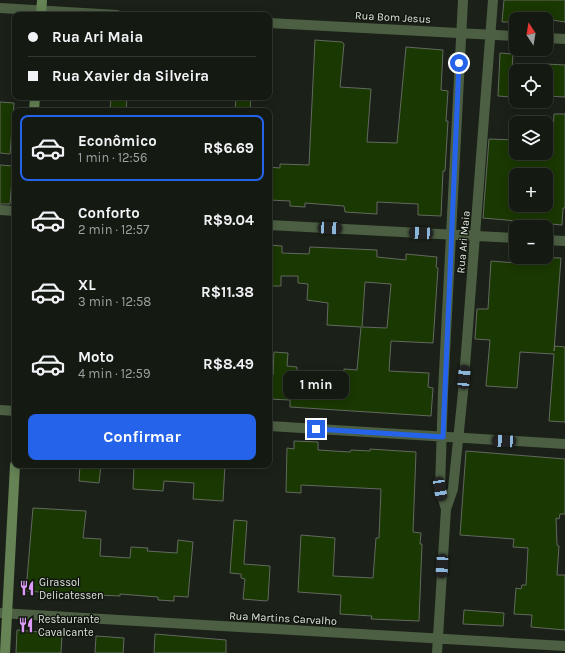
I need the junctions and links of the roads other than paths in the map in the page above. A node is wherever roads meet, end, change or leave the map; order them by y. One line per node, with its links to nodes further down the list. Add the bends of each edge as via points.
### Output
1 (42, 0): 6 (street)
2 (463, 0): 8 (street, Rua Ari Maia)
3 (493, 0): 9 (street, Rua Ari Maia)
4 (0, 8): 5 (street)
5 (33, 12)
6 (41, 12)
7 (272, 23): 8 (street, Rua Bom Jesus)
8 (460, 32): 9 (street, Rua Bom Jesus); 16 (street, Rua Ari Maia)
9 (492, 34): 10 (street, Rua Bom Jesus); 17 (street, Rua Ari Maia)
10 (509, 35)
11 (553, 38): 12 (street)
12 (565, 39)
13 (0, 210): 14 (street)
14 (12, 211)
15 (272, 225): 16 (street)
16 (452, 234): 17 (street); 24 (street, Rua Ari Maia)
17 (476, 235): 18 (street); 25 (street, Rua Ari Maia)
18 (509, 237)
19 (553, 240): 20 (street)
20 (565, 241)
21 (0, 410): 22 (street)
22 (12, 411)
23 (272, 426): 24 (street)
24 (443, 437): 25 (street); 28 (street, Rua Ari Maia, via 440,489)
25 (458, 438): 26 (street); 28 (street, Rua Ari Maia, via 453,489)
26 (565, 444)
27 (16, 468): 29 (street)
28 (446, 509): 30 (street, Rua Ari Maia)
29 (4, 614): 30 (street, Rua Martins Carvalho); 32 (street)
30 (438, 639): 31 (street, Rua Martins Carvalho); 33 (street, Rua Ari Maia)
31 (565, 646)
32 (5, 653)
33 (437, 653)

